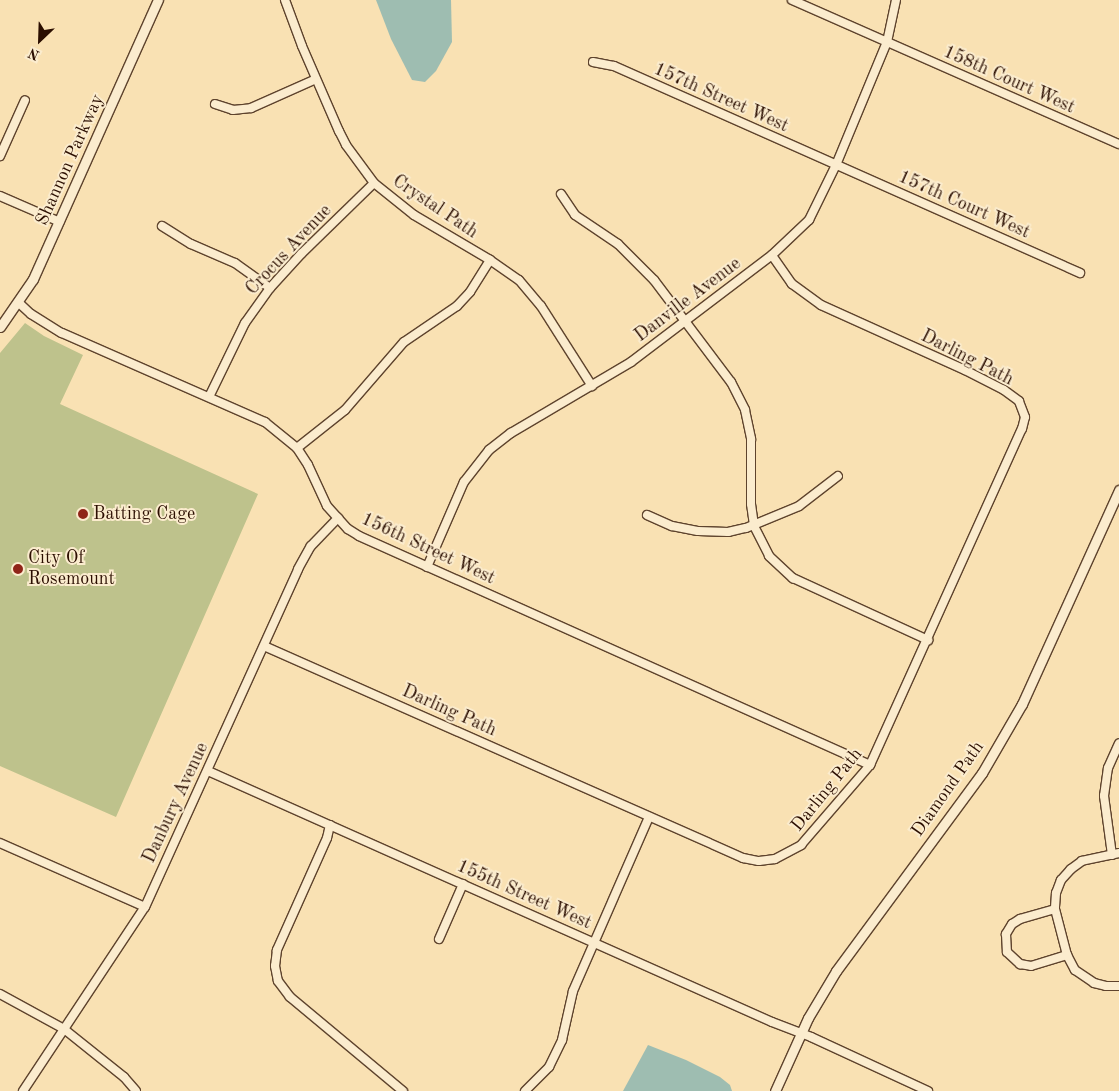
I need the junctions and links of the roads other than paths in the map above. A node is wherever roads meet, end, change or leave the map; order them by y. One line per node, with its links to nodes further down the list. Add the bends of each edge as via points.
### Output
1 (158, 0): 16 (street, Shannon Parkway)
2 (285, 0): 7 (street, Crystal Path)
3 (792, 0): 5 (street, 158th Court West)
4 (896, 0): 5 (street, Danville Avenue)
5 (887, 42): 10 (street, 158th Court West); 12 (street, Danville Avenue)
6 (593, 62): 12 (street, 157th Street West, via 614,66)
7 (316, 79): 9 (street, via 251,108 233,110); 13 (street, Crystal Path, via 346,145)
8 (25, 100): 11 (street)
9 (215, 104)
10 (1119, 144)
11 (0, 156)
12 (836, 166): 18 (street, Danville Avenue, via 809,220); 20 (street, 157th Court West)
13 (374, 183): 19 (street, Crystal Path, via 414,215); 21 (street, Crocus Avenue)
14 (561, 194): 23 (street, via 575,215 634,259)
15 (0, 196): 16 (street)
16 (60, 222): 22 (street, Shannon Parkway)
17 (162, 226): 21 (street, via 191,244 235,263)
18 (772, 256): 23 (street, Danville Avenue); 34 (street, Darling Path, via 792,284 821,305 965,370 1004,390 1019,402 1025,417 1022,429)
19 (490, 260): 25 (street, Crystal Path, via 531,292); 27 (street, via 457,306 404,342 345,410)
20 (1080, 273)
21 (270, 288): 26 (street, Crocus Avenue, via 245,323)
22 (18, 303): 24 (street, Shannon Parkway); 26 (street, 156th Street West, via 62,333)
23 (686, 321): 25 (street, Danville Avenue); 32 (street, via 731,382 745,410 751,439)
24 (0, 327)
25 (592, 386): 33 (street, Danville Avenue, via 511,433 489,450 464,482)
26 (209, 397): 27 (street, 156th Street West, via 265,422)
27 (297, 448): 31 (street, 156th Street West, via 327,506)
28 (838, 476): 32 (street, via 799,506)
29 (1119, 490): 52 (street, Diamond Path, via 1022,704 982,774 836,971)
30 (647, 515): 32 (street, via 672,526 698,531 728,532)
31 (338, 518): 33 (street, 156th Street West, via 359,536); 35 (street, Danbury Avenue, via 318,537 304,557)
32 (754, 526): 34 (street, via 769,556 794,578)
33 (428, 567): 37 (street, 156th Street West)
34 (928, 640): 37 (street, Darling Path)
35 (264, 646): 38 (street, Danbury Avenue); 39 (street, Darling Path)
36 (1119, 742): 42 (street, via 1108,768 1104,796)
37 (870, 765): 39 (street, Darling Path, via 801,845 775,859 743,858)
38 (208, 771): 40 (street, 155th Street West); 44 (street, Danbury Avenue)
39 (649, 817): 47 (street)
40 (330, 825): 43 (street, 155th Street West); 55 (street, via 277,950 275,966 278,981 290,997)
41 (0, 843): 44 (street)
42 (1115, 854): 45 (street, via 1082,861 1071,869 1061,880)
43 (463, 884): 46 (street); 47 (street, 155th Street West)
44 (145, 907): 51 (street, Danbury Avenue)
45 (1055, 908): 48 (street); 48 (street, via 1012,924 1006,934 1006,952 1020,964 1031,966)
46 (439, 939)
47 (593, 943): 52 (street, 155th Street West); 56 (street, via 573,991 562,1040 549,1067)
48 (1067, 955): 49 (street, via 1074,970 1084,978 1106,986)
49 (1119, 986)
50 (0, 994): 51 (street)
51 (64, 1030): 53 (street, Danbury Avenue); 54 (street, via 124,1077)
52 (800, 1033): 57 (street, Diamond Path); 58 (street, 155th Street West)
53 (24, 1091)
54 (136, 1091)
55 (403, 1091)
56 (525, 1091)
57 (775, 1091)
58 (928, 1091)

